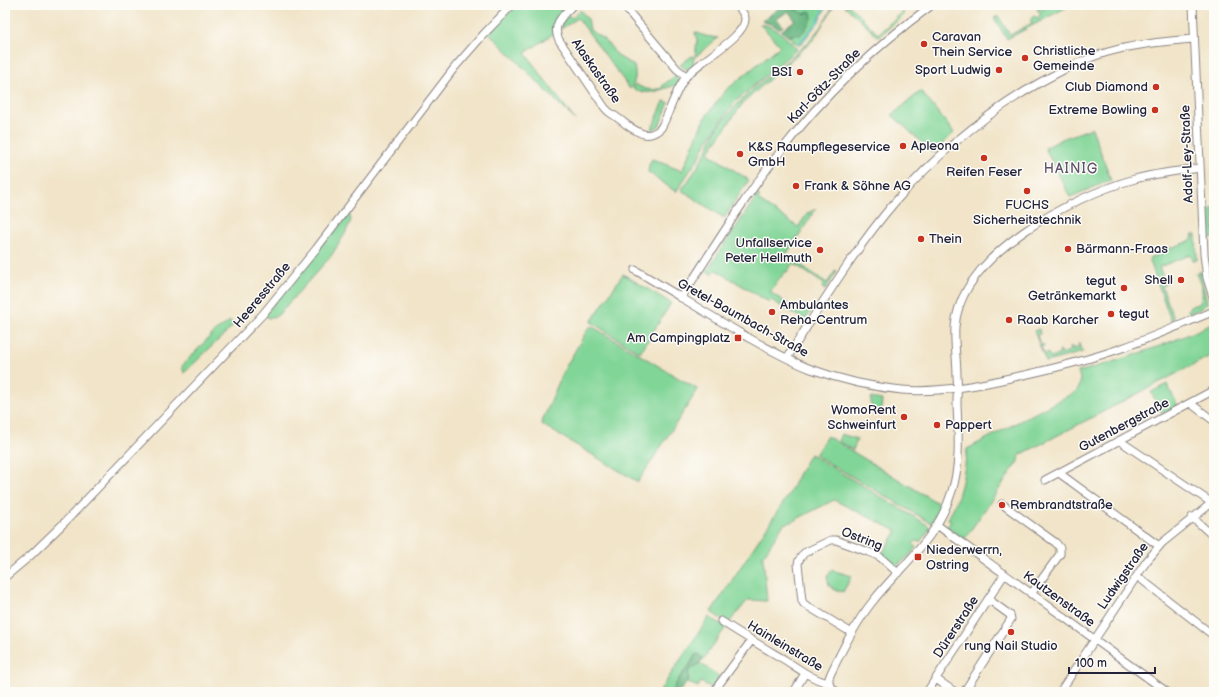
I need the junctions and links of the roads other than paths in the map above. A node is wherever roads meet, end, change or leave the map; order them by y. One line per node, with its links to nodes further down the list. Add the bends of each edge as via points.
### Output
1 (512, 5): 31 (street, Heeresstraße, via 447,77 263,314 66,521)
2 (573, 5): 8 (street, Alaskastraße, via 558,21 556,32 559,40 605,108 640,133 649,134 661,128)
3 (623, 5): 8 (street, via 677,69)
4 (737, 5): 8 (street, via 745,20 742,28)
5 (932, 5): 11 (street, Karl-Götz-Straße, via 857,66 808,118 762,176)
6 (1193, 5): 7 (street, Adolf-Ley-Straße)
7 (1194, 39): 9 (street, Adolf-Ley-Straße); 14 (street, via 1136,45 1094,57 1054,74 985,119 943,154 895,203 855,254)
8 (686, 76)
9 (1200, 168): 12 (street, Adolf-Ley-Straße, via 1205,266); 15 (street, via 1135,179 1083,197 1038,222 989,261 969,286 958,310 954,338)
10 (635, 270): 11 (street, Gretel-Baumbach-Straße)
11 (681, 298): 14 (street, Gretel-Baumbach-Straße)
12 (1214, 300)
13 (1214, 311): 15 (street, Gretel-Baumbach-Straße, via 1088,359 989,383)
14 (787, 358): 15 (street, Gretel-Baumbach-Straße, via 829,375 869,385 902,390)
15 (958, 387): 25 (street, via 956,476 948,503)
16 (1214, 390): 17 (street, Gutenbergstraße)
17 (1190, 403): 18 (street); 19 (street, Gutenbergstraße)
18 (1214, 421)
19 (1120, 441): 20 (street, Gutenbergstraße); 22 (street)
20 (1059, 473): 21 (street, Gutenbergstraße); 27 (street)
21 (1045, 480)
22 (1213, 502): 24 (street, Ludwigstraße)
23 (1002, 504): 32 (street, via 1060,548 1060,554)
24 (1192, 518): 26 (street); 27 (street, Ludwigstraße)
25 (937, 525): 28 (street); 29 (street, Kautzenstraße)
26 (1214, 537)
27 (1159, 546): 30 (street, Ludwigstraße)
28 (898, 574): 35 (street, via 872,602); 35 (street, Ostring, via 880,557 836,540 831,540 801,556 798,564 802,601)
29 (1004, 574): 32 (street, Kautzenstraße); 33 (street, Dürerstraße)
30 (1137, 576): 36 (street); 37 (street, Ludwigstraße)
31 (5, 577)
32 (1031, 594): 37 (street, Kautzenstraße)
33 (988, 599): 40 (street, Dürerstraße); 47 (street, via 1010,615 1011,619)
34 (721, 621): 38 (street, Hainleinstraße)
35 (852, 633): 41 (street, via 828,678)
36 (1214, 636)
37 (1094, 640): 48 (street, Ludwigstraße); 49 (street, Kautzenstraße)
38 (751, 641): 39 (street, Hainleinstraße); 42 (street)
39 (805, 673): 41 (street, Hainleinstraße); 43 (street)
40 (936, 679): 45 (street, Dürerstraße); 46 (street)
41 (828, 683): 44 (street, Hainleinstraße)
42 (714, 692)
43 (794, 692)
44 (837, 692)
45 (927, 692)
46 (955, 692)
47 (964, 692)
48 (1060, 692)
49 (1167, 692)

